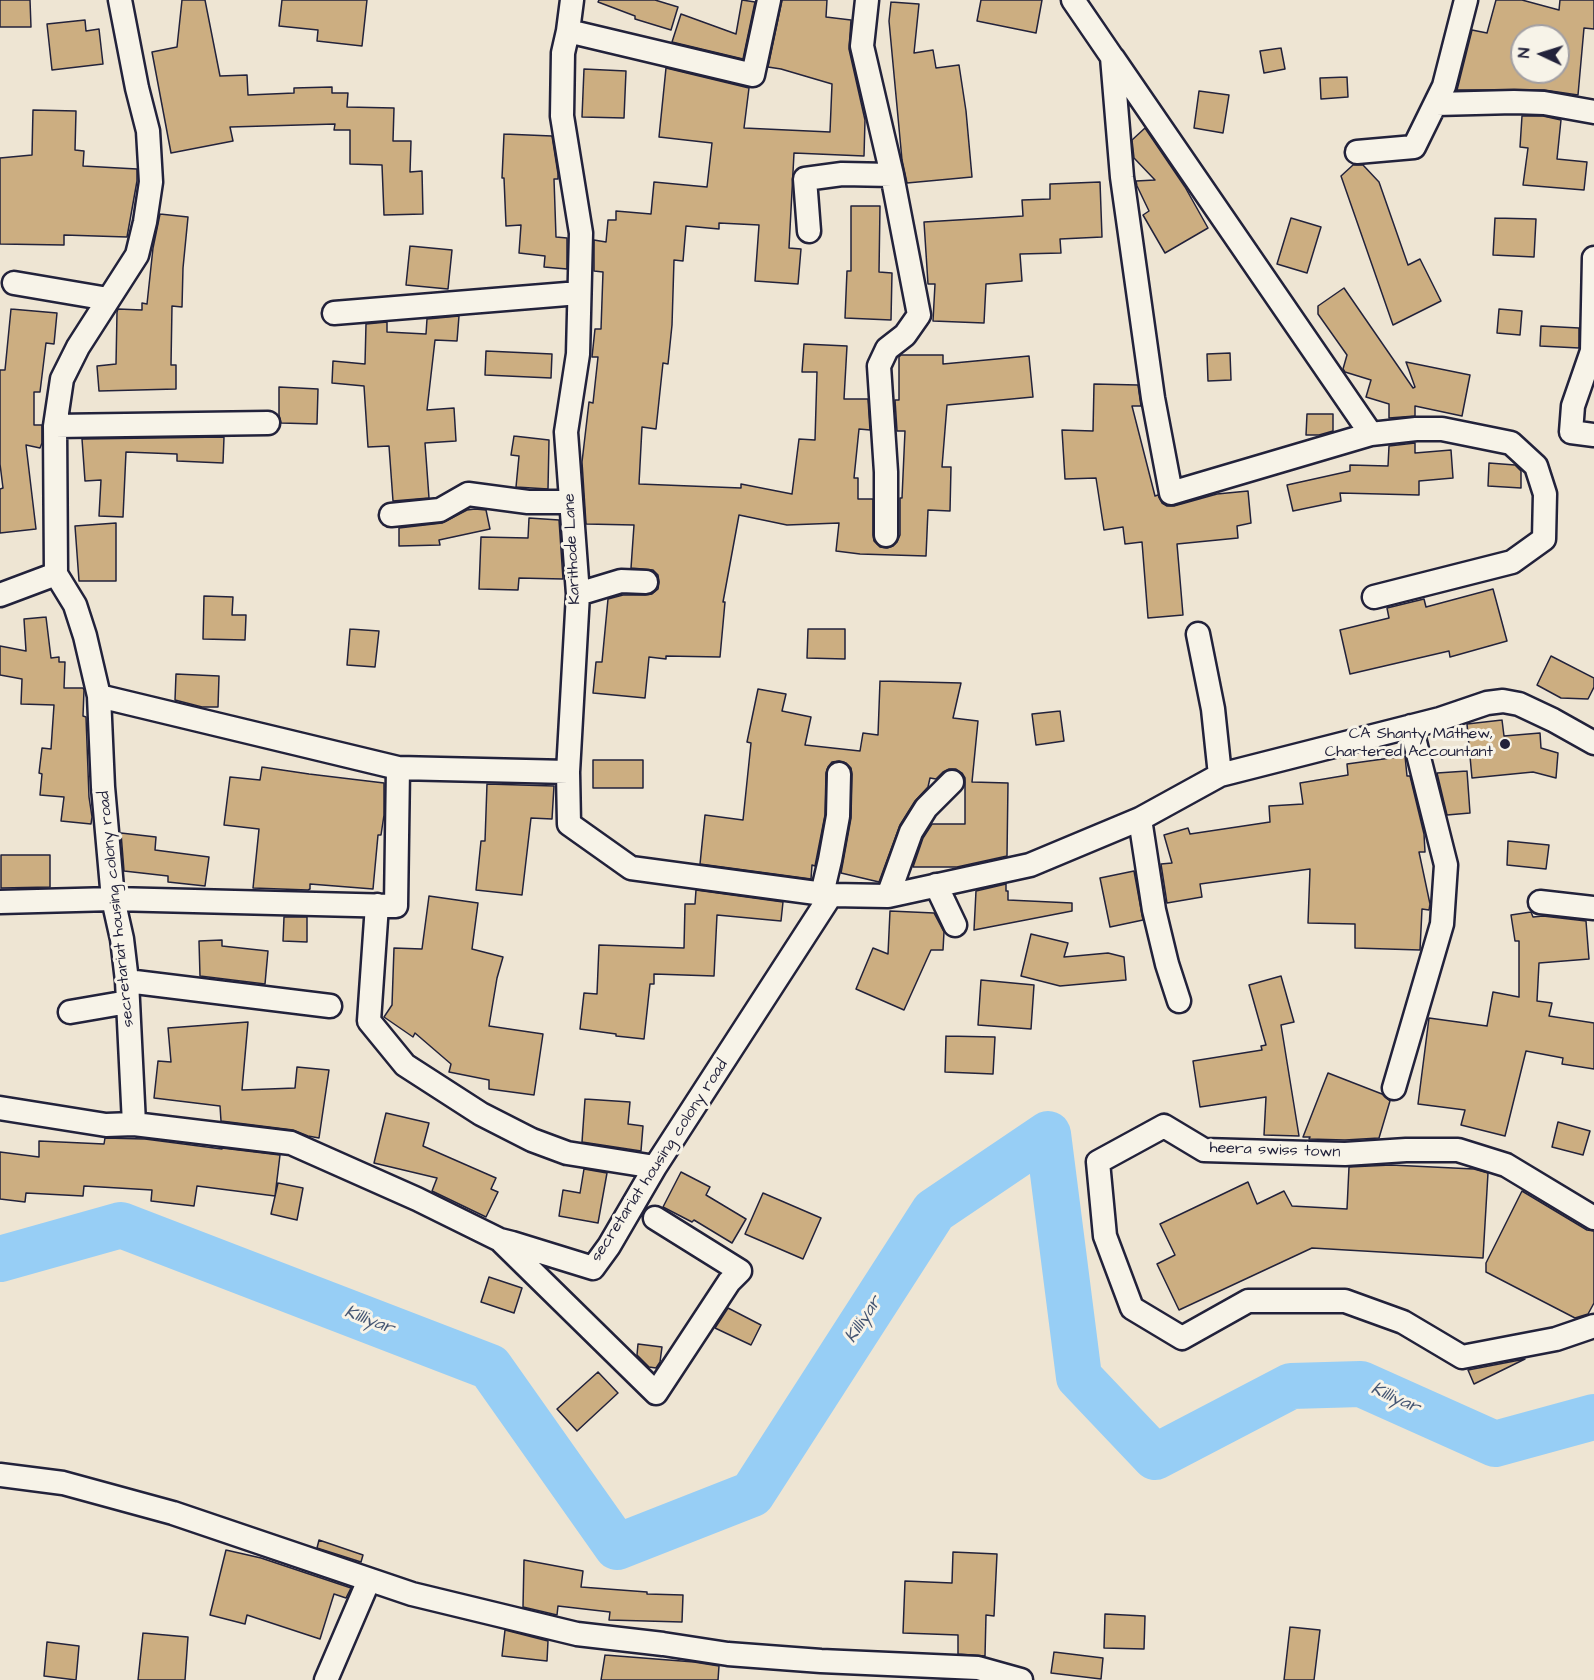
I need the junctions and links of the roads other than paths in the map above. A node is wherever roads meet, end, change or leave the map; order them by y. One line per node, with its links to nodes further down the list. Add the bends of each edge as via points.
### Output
1 (120, 0): 17 (street, via 148,131 151,182 137,255)
2 (573, 0): 7 (street, Karithode Lane)
3 (769, 0): 7 (street, via 753,75)
4 (867, 0): 12 (street, via 862,46)
5 (1073, 0): 8 (street)
6 (1466, 0): 9 (street)
7 (568, 31): 16 (street, Karithode Lane, via 563,53 561,116 581,233)
8 (1112, 57): 21 (street); 21 (street, via 1122,177 1171,493)
9 (1436, 104): 10 (street, via 1544,104); 11 (street, via 1414,147)
10 (1594, 112)
11 (1357, 152)
12 (892, 175): 13 (street, via 842,174 806,179); 25 (street, via 919,315 887,349 879,366)
13 (809, 231)
14 (1594, 258): 22 (street, via 1592,351 1573,406 1571,432)
15 (14, 283): 17 (street)
16 (579, 293): 18 (street); 23 (street, Karithode Lane, via 578,354 566,432)
17 (108, 299): 20 (street, via 62,379)
18 (334, 313)
19 (268, 423): 20 (street)
20 (55, 426): 26 (street)
21 (1371, 434): 30 (street, via 1442,429 1511,443 1536,466 1545,494 1544,539 1512,562)
22 (1594, 435)
23 (571, 502): 24 (street, via 528,502 468,494 440,510); 28 (street, Karithode Lane)
24 (391, 515)
25 (886, 535)
26 (56, 574): 29 (street); 32 (street, secretariat housing colony road, via 75,605)
27 (646, 582): 28 (street, via 621,580)
28 (578, 594): 36 (street, Karithode Lane)
29 (0, 595)
30 (1374, 597)
31 (1197, 634): 38 (street, via 1213,709)
32 (99, 696): 35 (street); 44 (street, secretariat housing colony road)
33 (1411, 726): 34 (street, via 1503,701 1518,704); 38 (street); 54 (street, via 1446,865 1442,924)
34 (1594, 742)
35 (398, 768): 36 (street); 47 (street, via 396,906)
36 (567, 772): 42 (street, Karithode Lane, via 569,824 631,868)
37 (839, 774): 42 (street, secretariat housing colony road, via 838,816)
38 (1220, 775): 40 (street)
39 (952, 782): 43 (street, via 926,808 911,832)
40 (1140, 819): 41 (street, via 1030,866); 51 (street, via 1154,910)
41 (936, 885): 43 (street); 49 (street)
42 (826, 895): 43 (street); 57 (street, secretariat housing colony road)
43 (888, 896)
44 (113, 899): 45 (street); 47 (street); 50 (street, secretariat housing colony road)
45 (0, 902)
46 (1540, 902): 48 (street)
47 (377, 905): 57 (street, via 369,1021 405,1065 481,1114 532,1140 567,1153)
48 (1594, 908)
49 (955, 925)
50 (128, 991): 52 (street); 53 (street); 56 (street, secretariat housing colony road)
51 (1179, 1001)
52 (330, 1006)
53 (70, 1012)
54 (1394, 1088)
55 (0, 1108): 56 (street, via 106,1125)
56 (134, 1124): 60 (street, secretariat housing colony road, via 291,1143)
57 (655, 1167): 60 (street, secretariat housing colony road, via 593,1268)
58 (655, 1218): 60 (street, via 740,1272 729,1282 656,1393)
59 (1594, 1218): 61 (street, heera swiss town, via 1506,1165 1458,1150 1346,1154 1204,1150 1164,1126 1098,1162 1105,1236 1132,1308 1182,1338 1248,1300 1345,1301 1403,1322 1462,1357 1556,1339)
60 (500, 1240)
61 (1594, 1326)
62 (0, 1475): 63 (street, via 63,1484 173,1513)
63 (369, 1580): 64 (street, via 577,1634 728,1654); 65 (street)
64 (977, 1674): 66 (street)
65 (326, 1680)
66 (1021, 1680)

